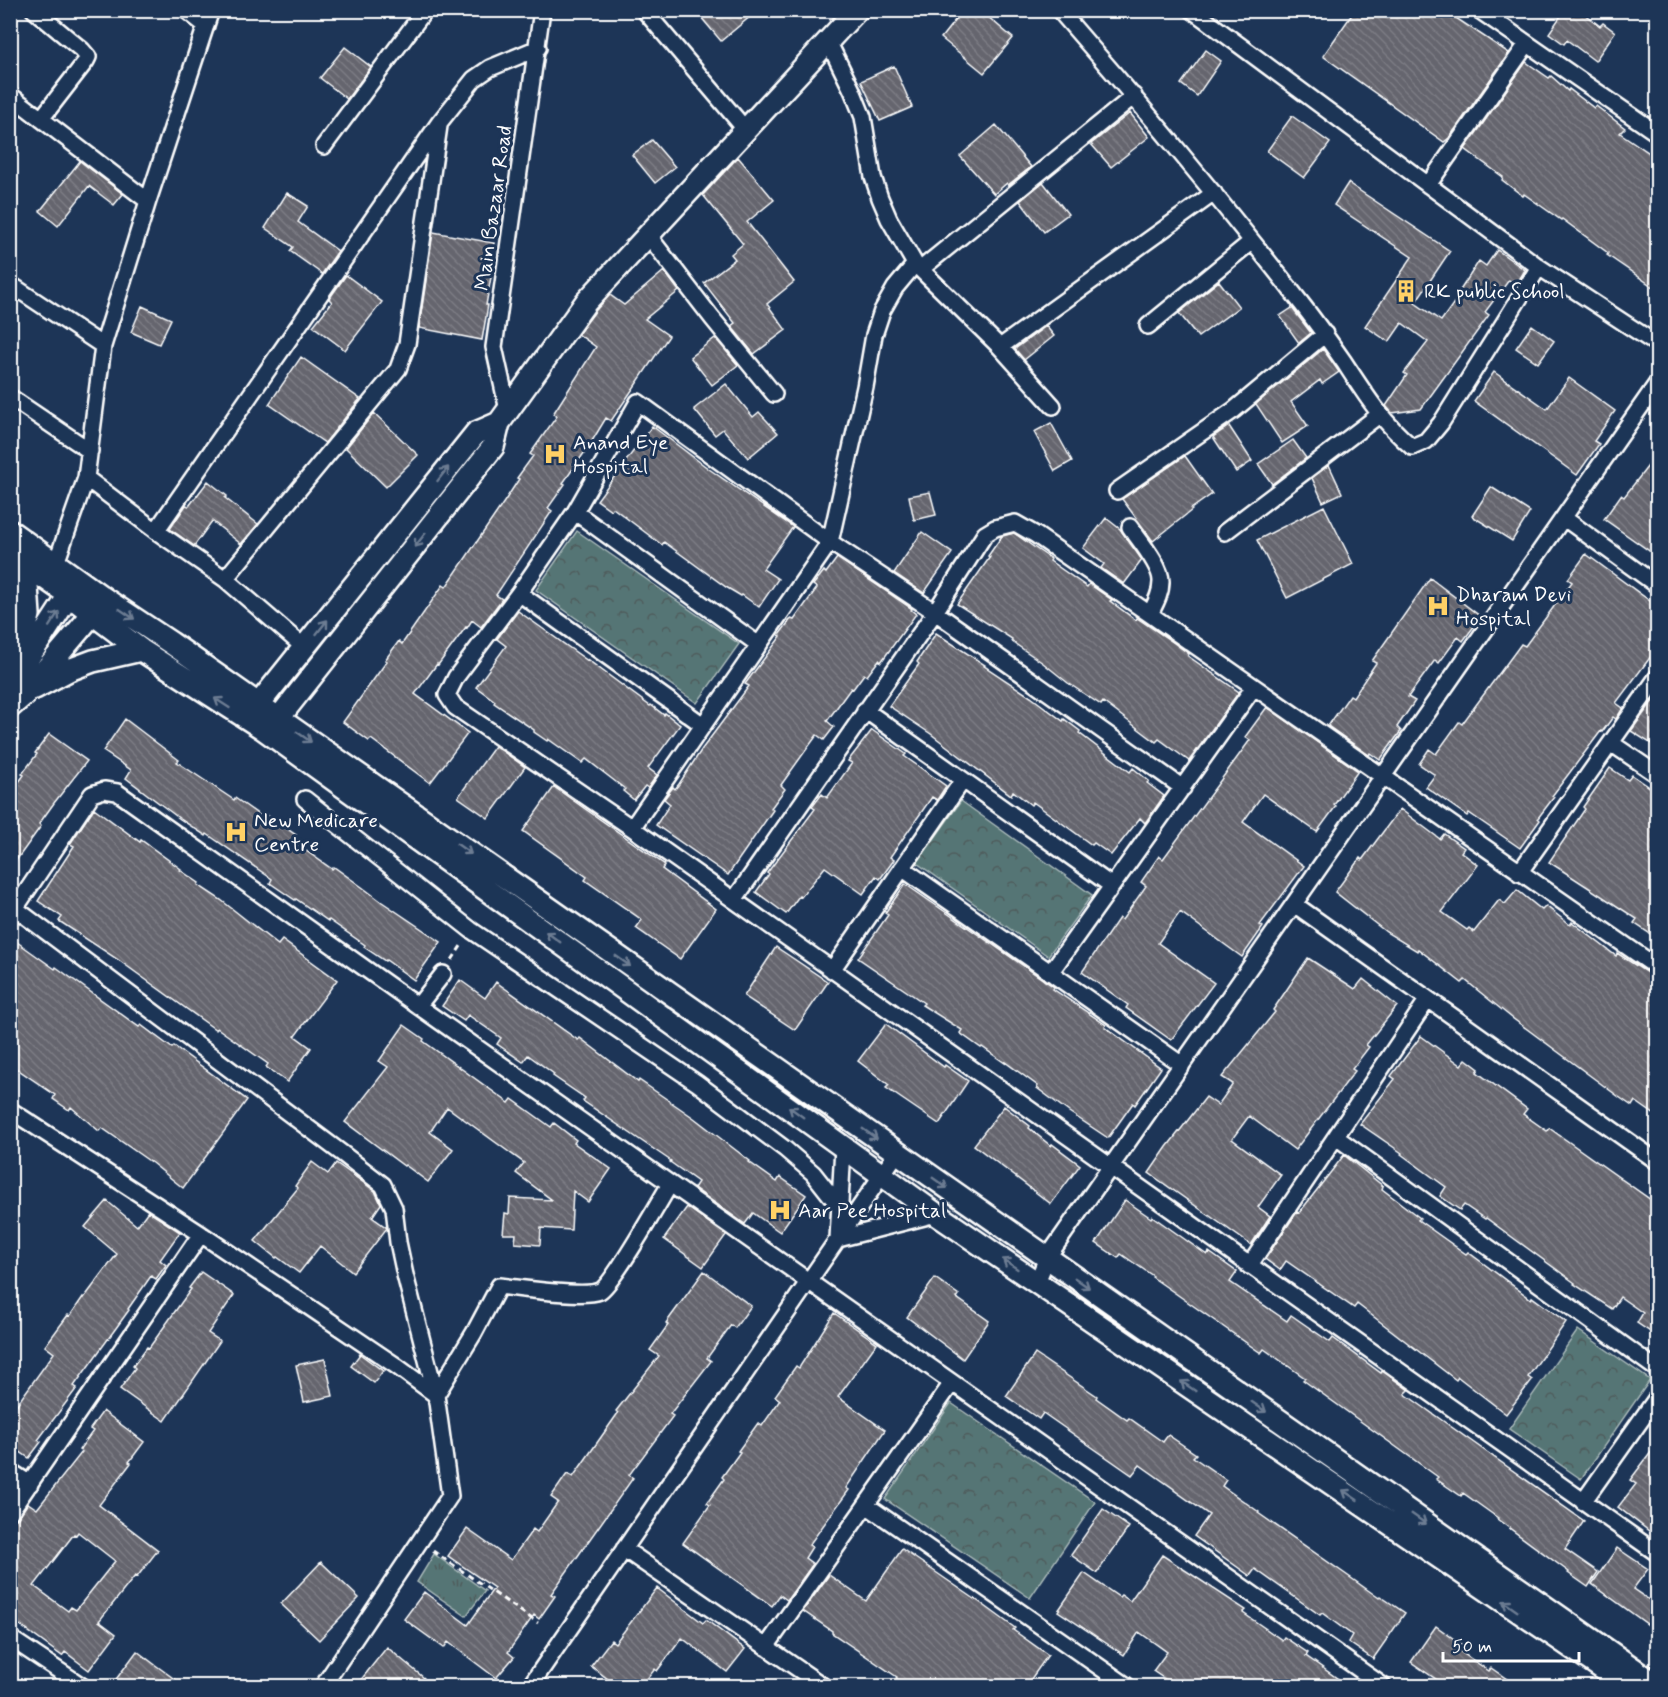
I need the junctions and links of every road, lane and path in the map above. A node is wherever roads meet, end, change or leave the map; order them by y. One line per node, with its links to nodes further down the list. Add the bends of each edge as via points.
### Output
1 (34, 10): 17 (street, via 88,57)
2 (186, 10): 11 (street)
3 (211, 10): 11 (street)
4 (425, 10): 21 (street)
5 (542, 10): 14 (street, Main Bazaar Road)
6 (644, 10): 20 (street)
7 (857, 10): 12 (main road)
8 (1059, 10): 16 (street)
9 (1192, 10): 22 (street)
10 (1479, 10): 13 (street)
11 (206, 26): 24 (street)
12 (828, 41): 20 (main road); 27 (street, via 863,117 880,198)
13 (1527, 44): 19 (street); 22 (street)
14 (538, 48): 18 (street, via 474,79); 40 (street, Main Bazaar Road, via 494,347)
15 (10, 95): 17 (street)
16 (1134, 96): 23 (street); 27 (street)
17 (40, 118): 24 (street)
18 (439, 123): 48 (street); 53 (street, via 407,344 398,369)
19 (1655, 128)
20 (745, 129): 25 (main road)
21 (324, 146)
22 (1428, 185): 28 (street)
23 (1214, 194): 26 (street); 34 (street)
24 (148, 201): 33 (street)
25 (648, 235): 36 (street); 40 (main road, via 586,302)
26 (1252, 241): 30 (street); 31 (street)
27 (918, 267): 34 (street); 50 (street, via 882,311)
28 (1539, 267): 32 (street); 39 (street, via 1426,441 1412,447)
29 (10, 284): 33 (street)
30 (1148, 326)
31 (1325, 334): 39 (street); 43 (street, via 1233,410)
32 (1658, 345)
33 (103, 346): 41 (street)
34 (1000, 347): 38 (street)
35 (1658, 382): 45 (street)
36 (774, 394)
37 (10, 397): 41 (street)
38 (1053, 406)
39 (1379, 415): 49 (street)
40 (503, 417): 61 (main road, one-way to 40, via 476,433); 67 (main road, one-way to 67, via 493,447)
41 (90, 451): 42 (street)
42 (86, 478): 48 (street); 52 (street)
43 (1117, 491)
44 (575, 512): 50 (street, via 638,402); 56 (street); 60 (street)
45 (1563, 518): 54 (street); 71 (street)
46 (1130, 527): 59 (street, via 1162,579)
47 (10, 531): 52 (main road)
48 (156, 531): 53 (street)
49 (1225, 531)
50 (830, 542): 58 (street); 60 (street)
51 (16, 558): 55 (main road); 65 (main road, via 27,586 29,615)
52 (56, 563): 55 (main road)
53 (225, 579): 61 (street)
54 (1658, 586)
55 (74, 587): 57 (main road); 65 (main road, one-way to 55)
56 (519, 593): 68 (street); 75 (street, via 456,676 447,695 454,707)
57 (99, 607): 62 (main road); 65 (main road); 67 (main road, one-way to 67)
58 (935, 612): 59 (street, via 985,534 1015,524); 66 (street); 73 (street)
59 (1150, 614): 64 (street)
60 (759, 645): 68 (street)
61 (305, 648): 67 (main road)
62 (141, 650): 65 (main road, via 93,661); 67 (main road, one-way to 62)
63 (1658, 676): 69 (street)
64 (1254, 687): 71 (street); 73 (street)
65 (14, 693)
66 (865, 710): 72 (street); 79 (street)
67 (265, 716): 92 (main road, one-way to 67); 93 (main road, one-way to 93)
68 (703, 725): 75 (street)
69 (1611, 743): 70 (street); 77 (street)
70 (1658, 775)
71 (1382, 778): 77 (street); 80 (street)
72 (963, 780): 76 (street); 78 (street)
73 (1183, 788): 78 (street)
74 (305, 799): 82 (street)
75 (632, 828): 79 (street)
76 (902, 868): 84 (street); 85 (street)
77 (1519, 873): 83 (street)
78 (1112, 886): 85 (street)
79 (734, 900): 84 (street)
80 (1294, 904): 87 (street); 89 (street)
81 (13, 912): 88 (street, via 92,794 104,790 117,792); 108 (street, via 383,1185 394,1208 405,1275)
82 (471, 930): 86 (path); 98 (street, via 768,1135 813,1173)
83 (1658, 968)
84 (832, 969): 95 (street)
85 (1050, 973): 89 (street)
86 (443, 974): 88 (street)
87 (1428, 999): 91 (street); 94 (street)
88 (418, 1006): 97 (street)
89 (1182, 1065): 95 (street)
90 (10, 1110): 100 (street)
91 (1336, 1137): 103 (street); 106 (street)
92 (843, 1147): 96 (main road); 98 (street)
93 (897, 1153): 96 (street); 102 (main road, one-way to 102)
94 (1658, 1162)
95 (1110, 1168): 102 (street); 103 (street)
96 (882, 1175): 99 (main road); 101 (street)
97 (670, 1184): 104 (street); 108 (street, via 601,1291 584,1294 499,1286)
98 (839, 1206): 101 (street)
99 (936, 1214): 101 (street); 105 (main road, one-way to 99)
100 (201, 1234): 108 (street); 111 (street)
101 (838, 1239): 104 (street)
102 (1047, 1258): 105 (street); 128 (main road, one-way to 128)
103 (1249, 1266): 112 (street)
104 (808, 1282): 107 (street); 116 (street)
105 (1037, 1282): 127 (main road, one-way to 105)
106 (1658, 1370)
107 (951, 1383): 113 (street); 126 (street)
108 (435, 1395): 115 (street, via 450,1496)
109 (1658, 1396): 112 (street)
110 (10, 1471): 111 (street)
111 (30, 1484): 114 (street)
112 (1583, 1502): 117 (street)
113 (866, 1505): 120 (street); 125 (street)
114 (10, 1512)
115 (419, 1541): 118 (path); 122 (street)
116 (624, 1549): 120 (street); 123 (street)
117 (1658, 1554)
118 (538, 1623)
119 (10, 1638): 121 (street)
120 (766, 1647): 124 (street)
121 (82, 1686)
122 (323, 1686)
123 (530, 1686)
124 (823, 1686)
125 (1127, 1686)
126 (1383, 1686)
127 (1628, 1686)
128 (1658, 1686)

